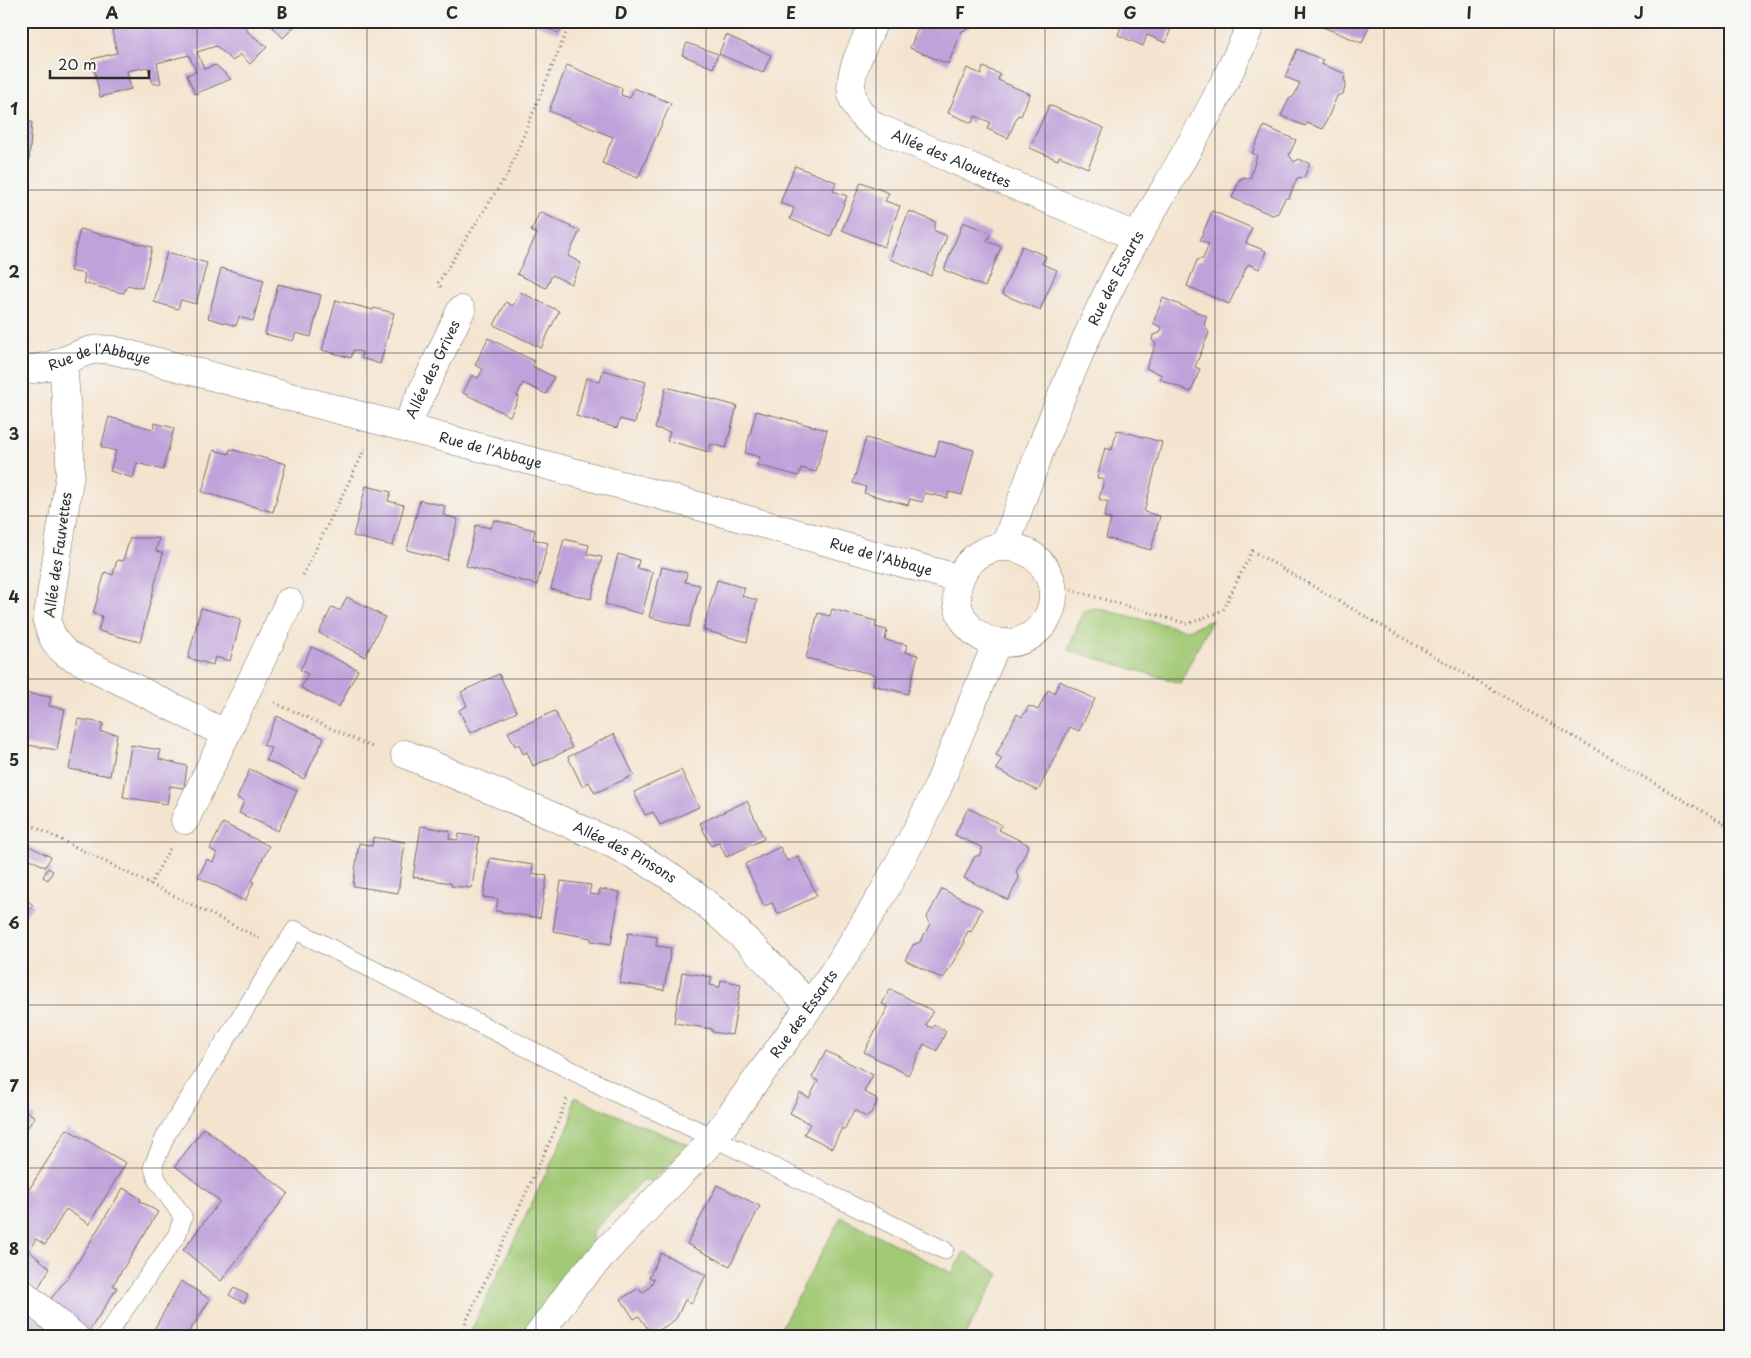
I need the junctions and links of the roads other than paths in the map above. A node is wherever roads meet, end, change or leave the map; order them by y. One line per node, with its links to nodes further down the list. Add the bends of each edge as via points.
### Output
1 (874, 21): 3 (street, Allée des Alouettes, via 851,85 851,97 864,119 876,127)
2 (1252, 21): 3 (street, Rue des Essarts, via 1221,89)
3 (1137, 237): 8 (street, Rue des Essarts, via 1062,394)
4 (461, 310): 7 (street, Allée des Grives)
5 (63, 361): 6 (street, Rue de l'Abbaye); 7 (street, Rue de l'Abbaye, via 86,350 113,350); 12 (street, Allée des Fauvettes, via 70,474 47,621 50,635 67,654)
6 (21, 371)
7 (405, 428): 9 (street, Rue de l'Abbaye, via 659,494)
8 (1005, 546): 9 (street, via 977,556); 11 (street, via 1021,549 1036,557 1046,569 1054,592 1049,615 1040,628 1020,640)
9 (960, 579): 11 (street, via 957,592 964,619 978,634)
10 (289, 602): 12 (street)
11 (997, 642): 15 (street, Rue des Essarts, via 938,787 900,865)
12 (226, 734): 14 (street)
13 (405, 754): 15 (street, Allée des Pinsons, via 605,840 670,877 737,932)
14 (186, 820)
15 (810, 1006): 16 (street, Rue des Essarts)
16 (714, 1138): 17 (lane); 20 (lane, via 614,1092 295,930 166,1134 153,1166 157,1180 183,1218 177,1235); 21 (street, Rue des Essarts, via 594,1263 558,1305)
17 (944, 1250)
18 (21, 1292): 19 (street)
19 (74, 1337)
20 (105, 1337)
21 (537, 1337)

